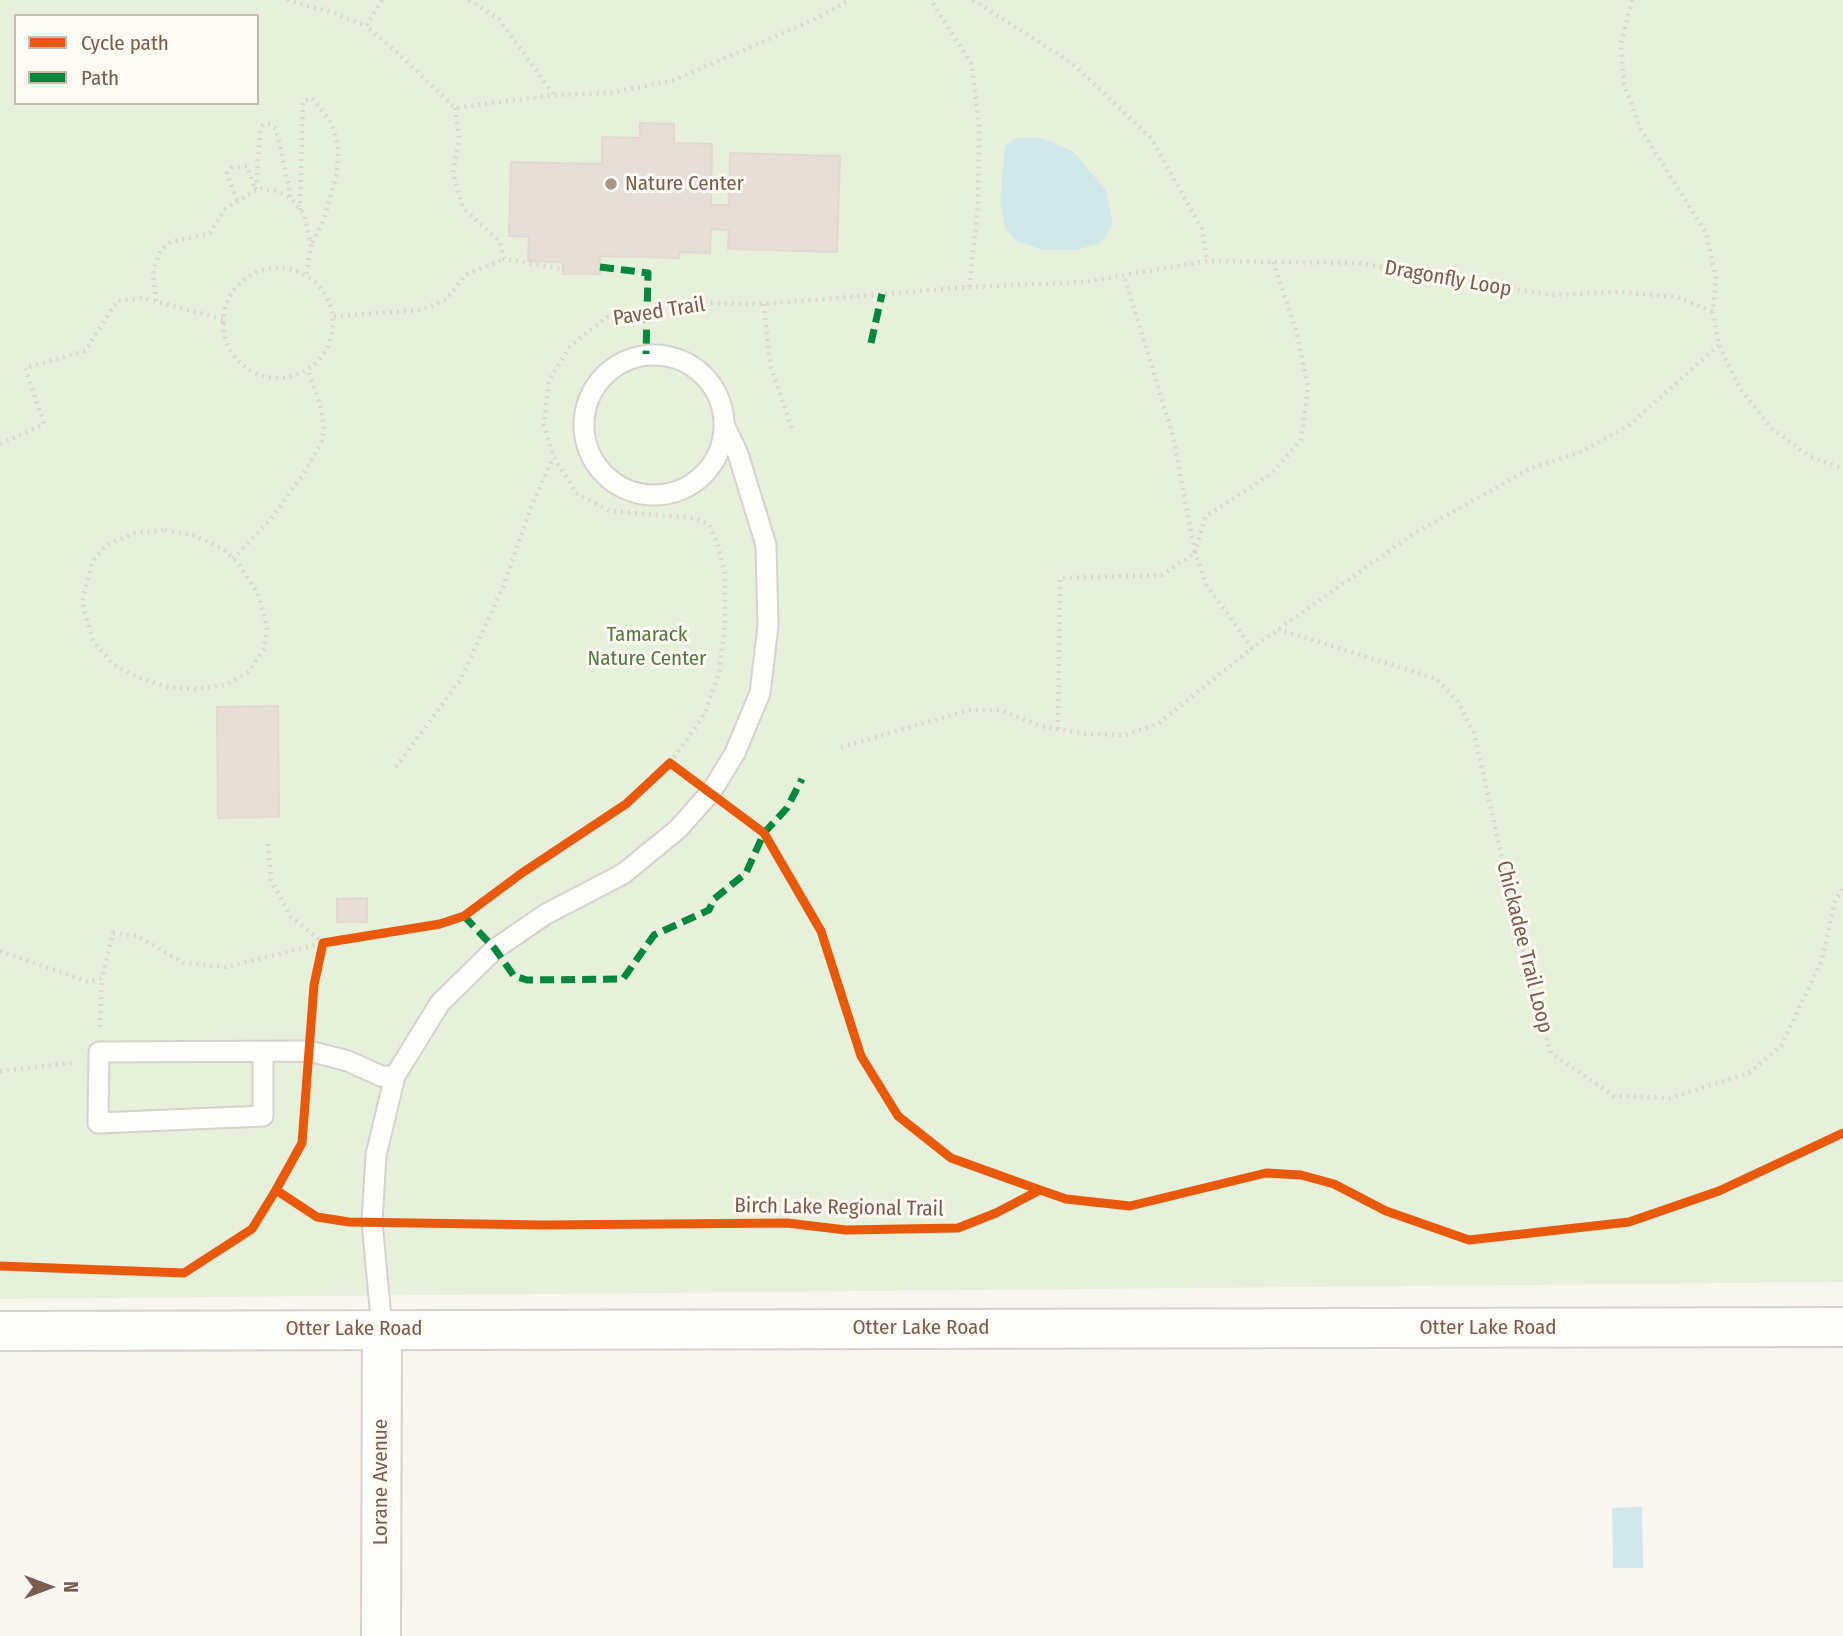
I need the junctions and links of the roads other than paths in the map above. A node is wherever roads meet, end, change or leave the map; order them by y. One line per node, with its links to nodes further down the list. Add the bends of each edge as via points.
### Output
1 (725, 426): 1 (lane, via 721,402 710,381 692,365 670,355 646,354 624,360 605,373 591,392 584,414 584,438 599,468 626,490 649,496 671,494 693,484 721,449); 3 (lane, via 766,545 768,626 760,693 735,753 711,792 678,829 623,874 546,914 495,949 440,1003)
2 (263, 1052): 2 (lane, via 99,1052 98,1123 263,1116); 3 (lane, via 309,1051 381,1076)
3 (395, 1076): 5 (lane, via 376,1155 372,1222)
4 (1843, 1327): 5 (street, Otter Lake Road)
5 (382, 1329): 6 (street, Otter Lake Road); 7 (street, Lorane Avenue)
6 (0, 1331)
7 (380, 1636)

